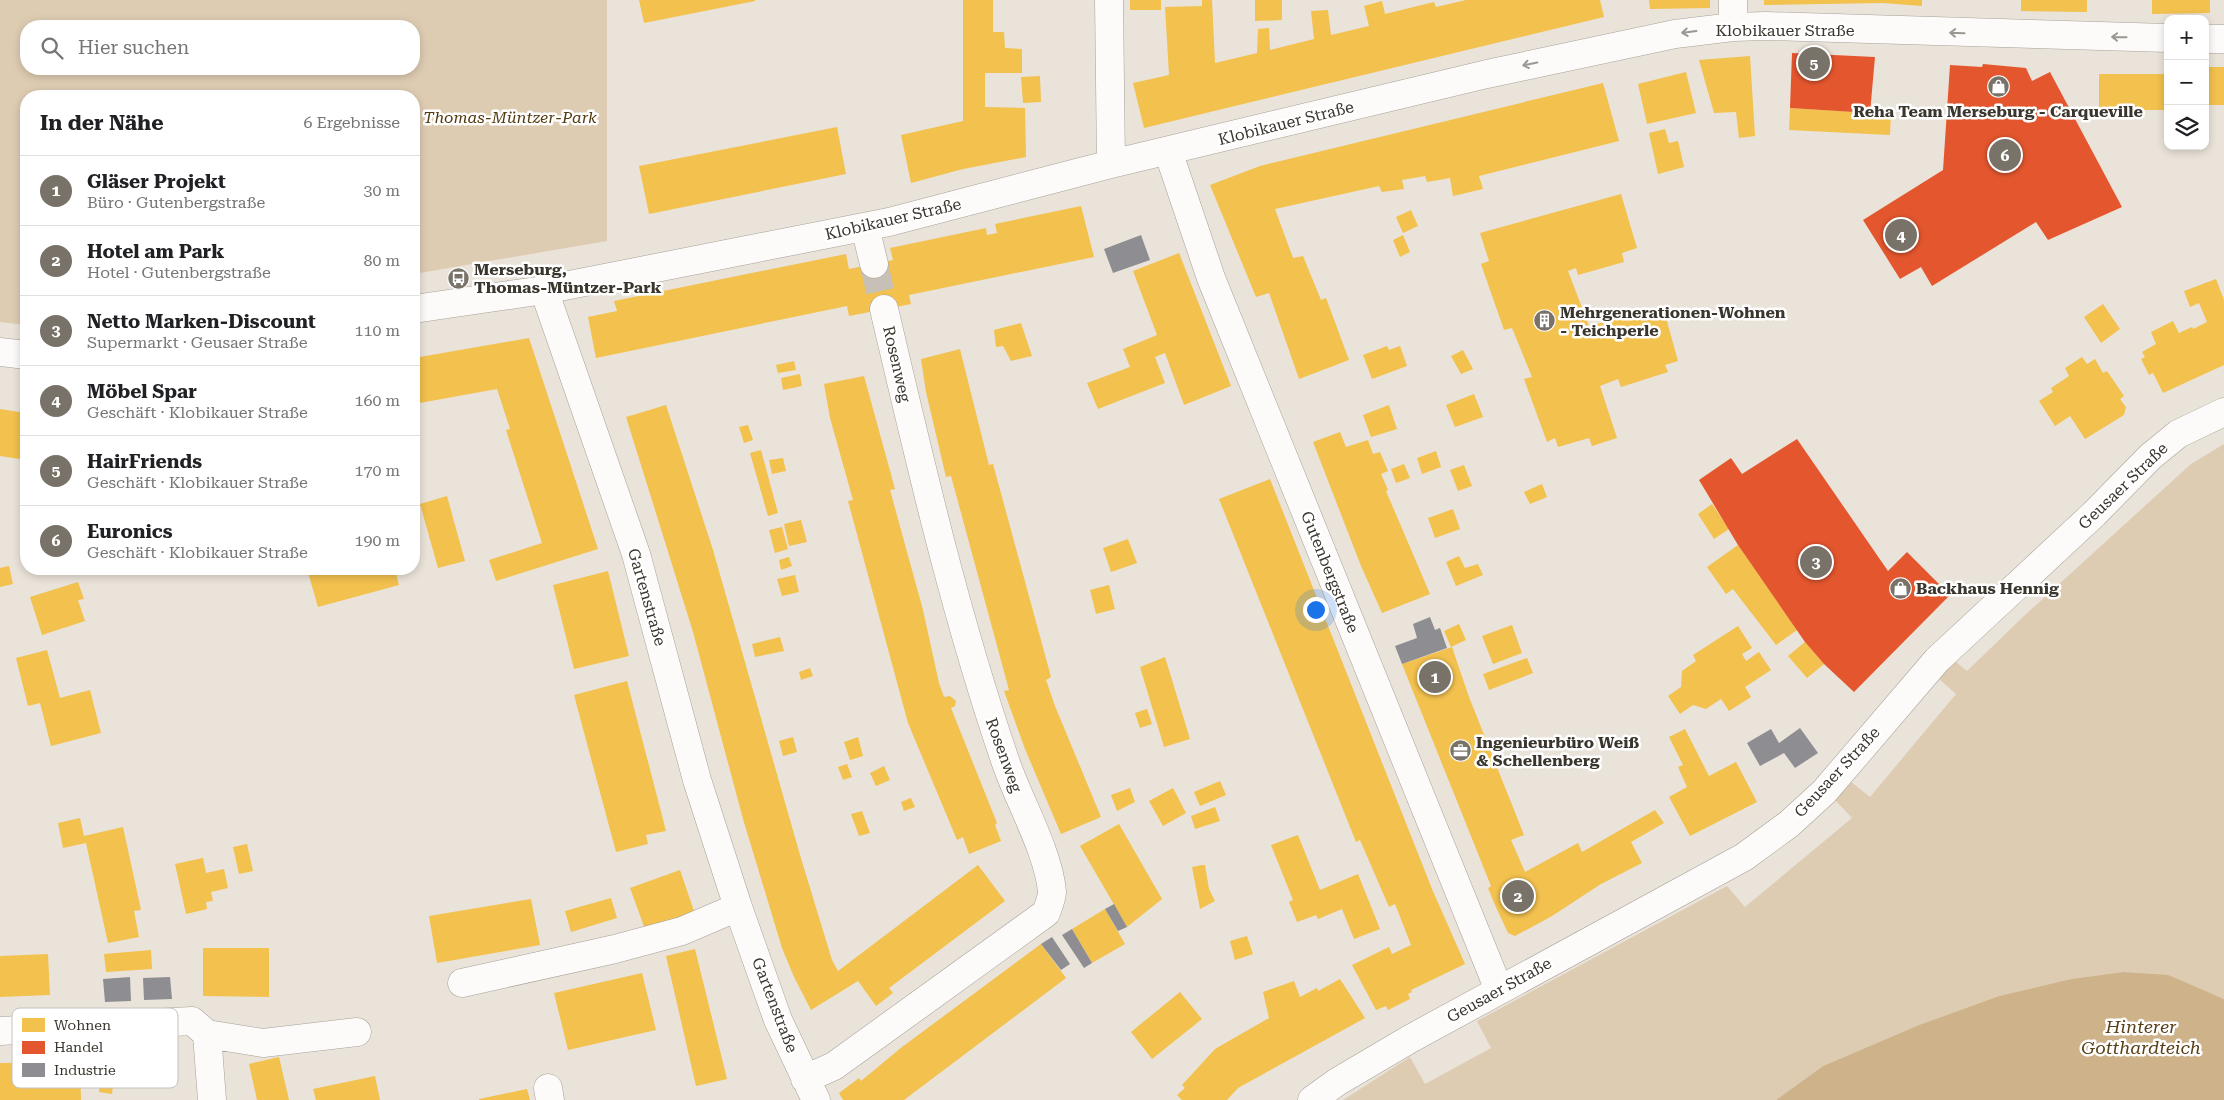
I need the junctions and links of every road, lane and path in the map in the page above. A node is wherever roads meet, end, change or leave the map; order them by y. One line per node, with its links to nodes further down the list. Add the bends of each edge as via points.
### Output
1 (1109, 0): 8 (street)
2 (1733, 0): 3 (street)
3 (1733, 27): 4 (street, Klobikauer Straße, one-way to 3); 7 (street, Klobikauer Straße, one-way to 7, via 1675,34 1506,69)
4 (2164, 38)
5 (2209, 39): 6 (street)
6 (2224, 39)
7 (1168, 151): 8 (street, Klobikauer Straße); 19 (street, Gutenbergstraße, via 1211,278)
8 (1111, 164): 9 (street, Klobikauer Straße)
9 (865, 227): 10 (street); 11 (street, Klobikauer Straße)
10 (874, 264)
11 (544, 290): 12 (street, Klobikauer Straße); 17 (street, Gartenstraße, via 636,554 697,780)
12 (420, 308)
13 (884, 309): 23 (street, Rosenweg, via 932,514 978,680 1012,781 1043,856 1052,893 1046,914 834,1066)
14 (0, 352): 15 (street)
15 (20, 354)
16 (2224, 412): 19 (street, Geusaer Straße, via 2178,434 2150,456 2094,514 1937,660 1824,792 1789,824 1744,857)
17 (738, 908): 18 (street, via 682,931); 23 (street, Gartenstraße, via 778,1020)
18 (462, 983)
19 (1499, 990): 25 (street, Geusaer Straße, via 1337,1082)
20 (178, 1028): 21 (street)
21 (200, 1028): 22 (street, via 263,1043); 24 (street)
22 (357, 1032)
23 (811, 1090)
24 (212, 1100)
25 (1312, 1100)

